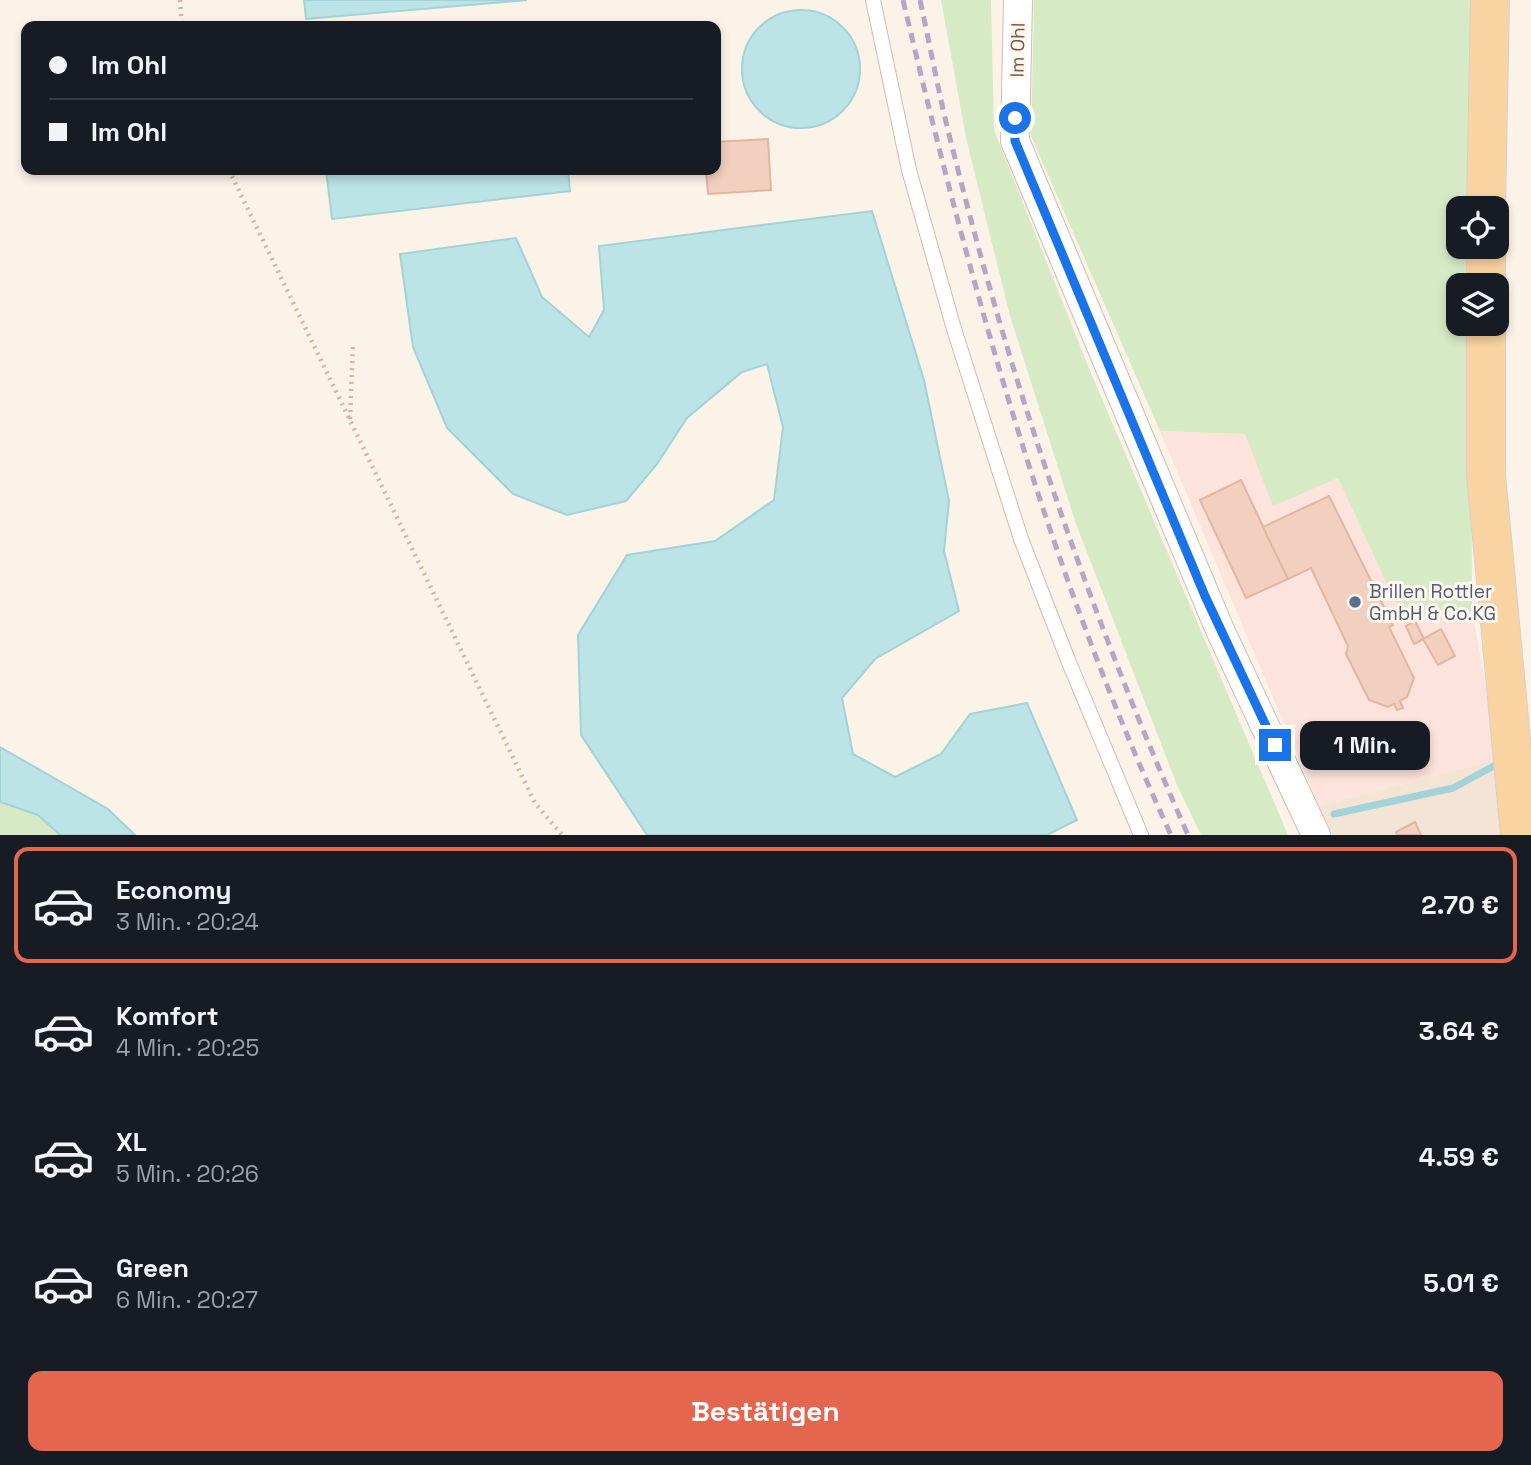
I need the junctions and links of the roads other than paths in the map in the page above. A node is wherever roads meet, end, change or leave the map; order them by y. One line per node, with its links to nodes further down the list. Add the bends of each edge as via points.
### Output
1 (873, 0): 7 (lane, via 909,170 1021,539)
2 (1018, 0): 8 (street, Im Ohl, via 1015,141 1220,630)
3 (1490, 0): 4 (main road)
4 (1486, 196)
5 (1486, 336): 6 (main road, via 1486,475)
6 (1517, 830)
7 (1141, 835)
8 (1317, 835)

